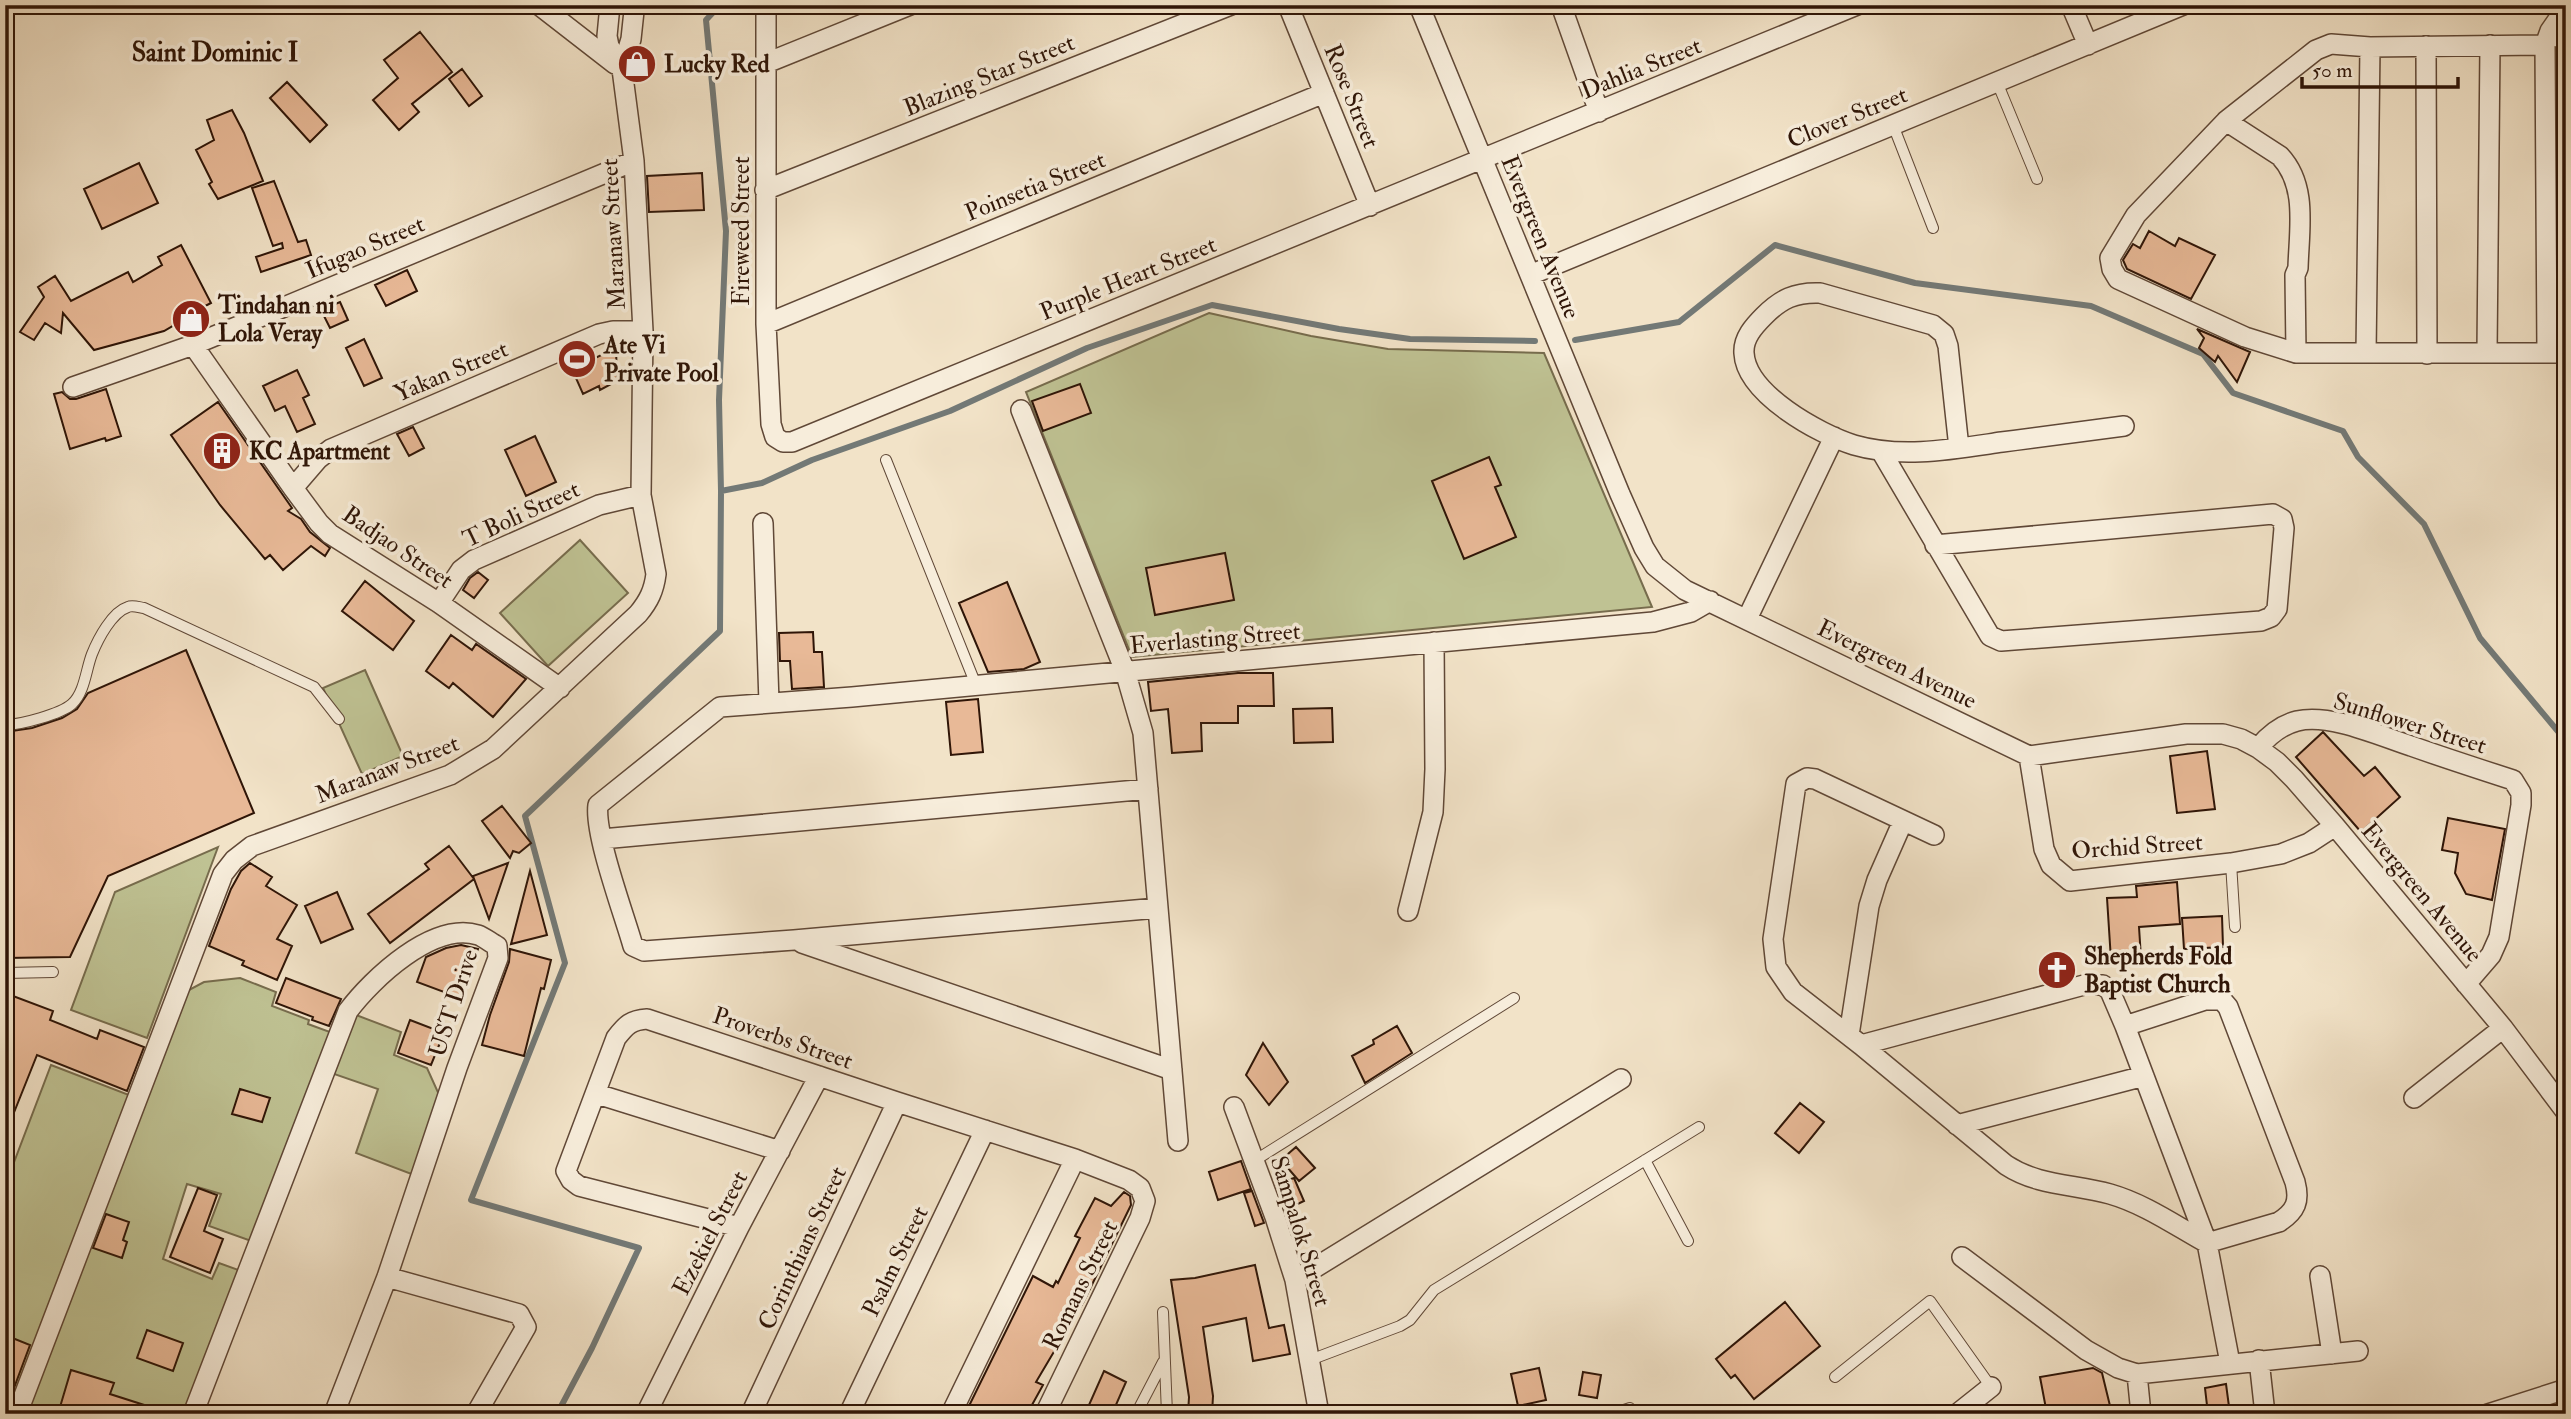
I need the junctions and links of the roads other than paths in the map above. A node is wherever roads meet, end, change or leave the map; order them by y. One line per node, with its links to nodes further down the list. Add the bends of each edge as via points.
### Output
1 (539, 5): 20 (street)
2 (610, 5): 20 (street, Maranaw Street, via 607,36)
3 (766, 5): 19 (street, Fireweed Street)
4 (910, 5): 19 (street)
5 (1231, 5): 29 (street, Blazing Star Street)
6 (1288, 5): 22 (street, Rose Street)
7 (1419, 5): 26 (street, Evergreen Avenue)
8 (1561, 5): 23 (street)
9 (1857, 5): 23 (street, Dahlia Street)
10 (2071, 5): 15 (street)
11 (2183, 5): 15 (street, Clover Street)
12 (633, 7): 20 (street, Maranaw Street, via 631,39)
13 (2566, 8): 14 (street)
14 (2554, 39): 16 (street); 33 (street)
15 (2088, 45): 21 (street, Clover Street)
16 (2490, 45): 17 (street); 37 (street)
17 (2426, 46): 18 (street); 41 (street)
18 (2370, 47): 24 (street, via 2331,44 2316,50); 39 (street)
19 (764, 64): 29 (street, Fireweed Street)
20 (622, 69): 27 (street, Maranaw Street)
21 (1997, 82): 25 (street, Clover Street); 28 (lane)
22 (1324, 93): 30 (street, Rose Street); 34 (street, Poinsetia Street)
23 (1599, 112): 26 (street, Dahlia Street)
24 (2226, 121): 38 (street, via 2280,156 2298,186); 38 (street, via 2136,215 2110,258 2112,269 2118,279 2245,337)
25 (1893, 125): 31 (lane); 32 (street, Clover Street)
26 (1483, 160): 30 (street, Purple Heart Street); 32 (street, Evergreen Avenue)
27 (634, 161): 35 (street, Maranaw Street); 36 (street, Ifugao Street)
28 (2037, 179)
29 (765, 190): 34 (street, Fireweed Street)
30 (1370, 206): 46 (street, Purple Heart Street)
31 (1933, 228)
32 (1530, 275): 54 (street, Evergreen Avenue, via 1644,548 1667,577)
33 (2557, 289): 40 (street)
34 (766, 324): 46 (street, Fireweed Street, via 771,424 775,437)
35 (643, 331): 50 (street, Yakan Street, via 599,334 331,449); 51 (street, Maranaw Street)
36 (193, 345): 42 (street, Ifugao Street); 50 (street, Badjao Street)
37 (2487, 352): 40 (street); 41 (street)
38 (2296, 353): 39 (street)
39 (2365, 353): 41 (street)
40 (2556, 353)
41 (2427, 354)
42 (74, 387)
43 (1021, 410): 58 (street)
44 (2124, 426): 47 (street)
45 (1834, 437): 47 (street, via 1765,393 1744,354 1746,338 1755,326 1773,307 1802,292 1923,320 1944,334); 48 (street); 56 (street)
46 (792, 442)
47 (1959, 448): 48 (street)
48 (1881, 451): 53 (street)
49 (886, 460): 59 (lane)
50 (293, 488): 55 (street, Badjao Street, via 330,534)
51 (641, 495): 55 (street, T Boli Street, via 599,505 474,560 461,570); 60 (street, Maranaw Street, via 656,574 648,603)
52 (763, 523): 61 (street)
53 (1935, 545): 53 (street, via 1990,636 2014,641 2272,617 2277,609 2284,528 2282,519 2273,514)
54 (1710, 601): 56 (street, Evergreen Avenue); 57 (street, Everlasting Street, via 1691,612 1653,622)
55 (439, 603): 60 (street, Badjao Street)
56 (1747, 619): 65 (street, Evergreen Avenue)
57 (1434, 642): 58 (street, Everlasting Street); 73 (street, via 1433,812)
58 (1125, 671): 59 (street, Everlasting Street); 66 (street, via 1143,733)
59 (976, 685): 61 (street, Everlasting Street)
60 (560, 688): 120 (street, Maranaw Street, via 472,764 252,846 223,874)
61 (769, 703): 70 (street, Everlasting Street, via 720,707 598,805)
62 (339, 719): 63 (lane, via 314,687 144,608 129,606 116,613 102,635 73,703 57,712)
63 (5, 725)
64 (2258, 748): 65 (street, Evergreen Avenue, via 2223,734 2186,734); 68 (street, Evergreen Avenue, via 2277,762); 78 (street, Sunflower Street, via 2282,728 2319,720 2513,780 2521,793 2521,805 2505,915 2491,955)
65 (2029, 755): 71 (street, Orchid Street, via 2044,849 2051,865 2070,881)
66 (1147, 789): 70 (street); 72 (street)
67 (1903, 821): 69 (street); 82 (street, via 1869,906); 82 (street, via 1815,779 1801,780 1794,789 1773,939 1776,967 1793,992)
68 (2335, 826): 71 (street, Orchid Street, via 2281,854); 78 (street, Evergreen Avenue)
69 (1934, 835)
70 (603, 839): 75 (street, via 633,946 638,949)
71 (2231, 863): 74 (lane)
72 (1158, 908): 75 (street); 83 (street)
73 (1408, 911)
74 (2235, 927)
75 (794, 940): 83 (street)
76 (52, 972): 77 (lane)
77 (5, 973)
78 (2466, 984): 81 (street, Evergreen Avenue)
79 (1514, 998): 99 (lane)
80 (2125, 1026): 82 (street, via 2110,991 2094,983); 85 (street); 103 (street, via 2205,1000 2221,1000 2233,1018 2295,1182 2299,1196 2288,1216)
81 (2502, 1028): 88 (street); 91 (street, Evergreen Avenue)
82 (1855, 1040): 92 (street)
83 (1172, 1070): 95 (street)
84 (819, 1076): 87 (street, Proverbs Street, via 648,1018 627,1024 616,1038); 89 (street, Proverbs Street); 96 (street, Ezekiel Street)
85 (2144, 1076): 92 (street); 103 (street)
86 (1621, 1079): 107 (street)
87 (597, 1094): 96 (street); 101 (street, Proverbs Street, via 566,1171 571,1180 579,1186)
88 (2414, 1098)
89 (897, 1102): 94 (street, Proverbs Street); 125 (street, Corinthians Street)
90 (1234, 1107): 99 (street, Sampalok Street)
91 (2566, 1112)
92 (1957, 1125): 103 (street, via 2032,1180 2113,1195)
93 (1699, 1127): 98 (lane)
94 (985, 1130): 97 (street, Proverbs Street); 126 (street, Psalm Street)
95 (1178, 1141)
96 (780, 1151): 101 (street, Ezekiel Street)
97 (1075, 1159): 100 (street, Proverbs Street); 127 (street)
98 (1645, 1160): 102 (lane); 111 (lane, via 1434,1290 1401,1326)
99 (1254, 1161): 107 (street, Sampalok Street)
100 (1129, 1180): 128 (street, Romans Street, via 1140,1188 1144,1200 1140,1218)
101 (739, 1227): 124 (street, Ezekiel Street)
102 (1688, 1241)
103 (2207, 1243): 114 (street)
104 (1962, 1256): 115 (street, via 2086,1350)
105 (2320, 1276): 110 (street)
106 (387, 1277): 121 (street, UST Drive, via 498,958 497,946 478,935 449,934 423,944 366,987 348,1011); 122 (street, UST Drive); 123 (street, via 519,1314 524,1320 526,1327 518,1345)
107 (1295, 1280): 111 (street, Sampalok Street)
108 (1163, 1312): 113 (lane)
109 (2358, 1351): 110 (street)
110 (2332, 1354): 112 (street)
111 (1310, 1360): 131 (street, Sampalok Street)
112 (2259, 1360): 114 (street); 135 (street)
113 (1163, 1362): 129 (lane); 130 (lane)
114 (2230, 1363): 115 (street)
115 (2137, 1374): 134 (street)
116 (1835, 1377): 117 (lane, via 1930,1301)
117 (1991, 1387): 133 (street)
118 (2566, 1389): 136 (street)
119 (1630, 1408): 132 (lane)
120 (17, 1414)
121 (193, 1414)
122 (334, 1414)
123 (476, 1414)
124 (646, 1414)
125 (751, 1414)
126 (849, 1414)
127 (951, 1414)
128 (1045, 1414)
129 (1136, 1414)
130 (1167, 1414)
131 (1319, 1414)
132 (1612, 1414)
133 (1957, 1414)
134 (2141, 1414)
135 (2265, 1414)
136 (2488, 1414)

